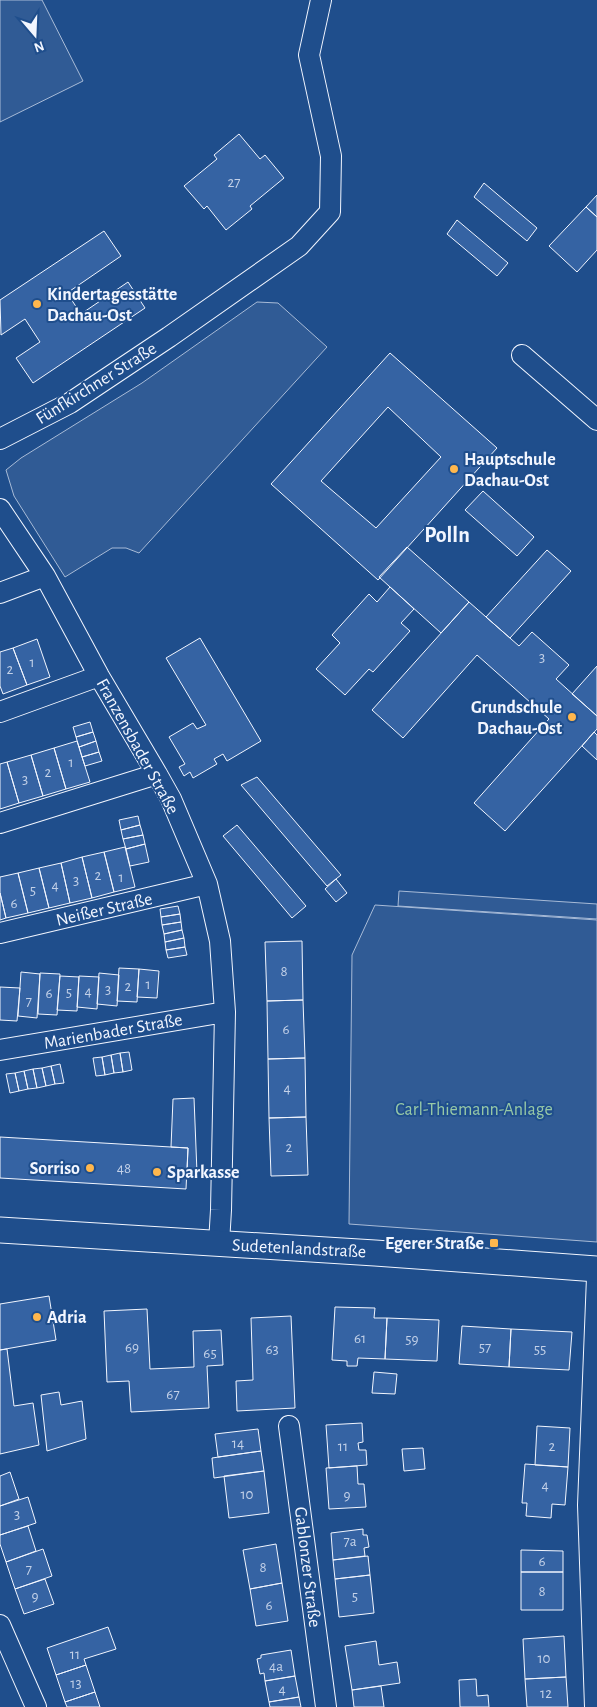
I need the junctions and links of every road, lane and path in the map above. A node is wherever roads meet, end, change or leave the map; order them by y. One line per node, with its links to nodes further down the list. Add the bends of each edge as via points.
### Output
1 (321, 0): 4 (street, Fünfkirchner Straße, via 309,55 331,156 330,212 299,246 169,338 70,403)
2 (522, 354): 3 (street)
3 (597, 420)
4 (0, 440)
5 (0, 509): 6 (street, Franzensbader Straße)
6 (45, 576): 7 (street); 8 (street, Franzensbader Straße)
7 (0, 594)
8 (99, 676): 9 (street); 10 (street, Franzensbader Straße)
9 (0, 712)
10 (157, 774): 11 (street); 12 (street, Franzensbader Straße)
11 (0, 823)
12 (208, 884): 13 (street, Neißer Straße); 14 (street, Franzensbader Straße, via 220,941)
13 (0, 933)
14 (225, 1012): 15 (street, Marienbader Straße); 17 (street, Franzensbader Straße)
15 (0, 1050)
16 (0, 1230): 17 (street, Sudetenlandstraße)
17 (219, 1243): 18 (street, Sudetenlandstraße)
18 (597, 1270)
19 (597, 1277): 24 (street, via 588,1505)
20 (289, 1426): 23 (street, Gablonzer Straße)
21 (0, 1624): 22 (street)
22 (36, 1707)
23 (326, 1707)
24 (595, 1707)

